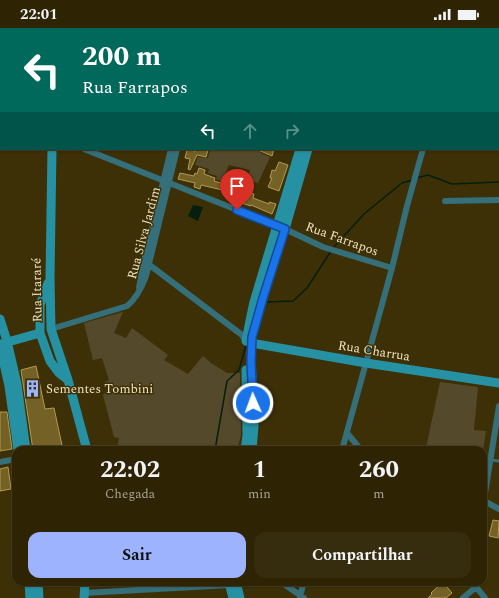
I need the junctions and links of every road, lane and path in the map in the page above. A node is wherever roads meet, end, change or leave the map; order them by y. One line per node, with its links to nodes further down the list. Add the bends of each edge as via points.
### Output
1 (52, 150): 13 (street, Rua Itararé)
2 (87, 150): 7 (street, Rua Farrapos)
3 (171, 150): 7 (street, Rua Silva Jardim)
4 (177, 150): 7 (street, Rua Silva Jardim)
5 (423, 150): 12 (street)
6 (303, 152): 10 (street)
7 (166, 181): 10 (street, Rua Farrapos); 11 (street, Rua Silva Jardim)
8 (499, 200): 9 (street)
9 (445, 201)
10 (281, 228): 12 (street, Rua Farrapos, via 323,247); 17 (street, via 254,302)
11 (146, 262): 15 (street, Rua Silva Jardim, via 138,294 127,306); 17 (street)
12 (392, 268): 19 (street)
13 (50, 278): 15 (street, Rua Itararé); 16 (street, via 40,305)
14 (0, 319): 18 (street)
15 (51, 329): 22 (street, Rua Itararé)
16 (40, 333): 18 (street); 22 (street, via 50,361)
17 (248, 338): 19 (street, Rua Charrua); 29 (street); 30 (street, via 253,391)
18 (2, 344): 26 (street); 27 (street, via 17,384)
19 (367, 360): 20 (street, Rua Charrua); 25 (street)
20 (466, 376): 21 (street, Rua Charrua); 23 (street, Rua Charrua)
21 (499, 378)
22 (68, 380): 28 (street, Rua Itararé)
23 (499, 383)
24 (499, 406): 34 (street)
25 (347, 433): 31 (street); 32 (street)
26 (18, 446)
27 (25, 446)
28 (86, 446)
29 (245, 446)
30 (252, 446)
31 (343, 446)
32 (358, 446)
33 (12, 459): 36 (street)
34 (490, 460): 35 (lane); 37 (street)
35 (499, 461)
36 (0, 462)
37 (487, 478)
38 (487, 504): 39 (street)
39 (499, 509)
40 (29, 586): 51 (street)
41 (38, 586): 52 (street)
42 (196, 586): 49 (street)
43 (233, 586): 53 (street)
44 (234, 586): 54 (street)
45 (287, 586): 50 (street)
46 (303, 586): 50 (street)
47 (473, 586): 55 (street)
48 (475, 586): 56 (street)
49 (84, 595)
50 (302, 597)
51 (30, 598)
52 (39, 598)
53 (232, 598)
54 (240, 598)
55 (463, 598)
56 (485, 598)

